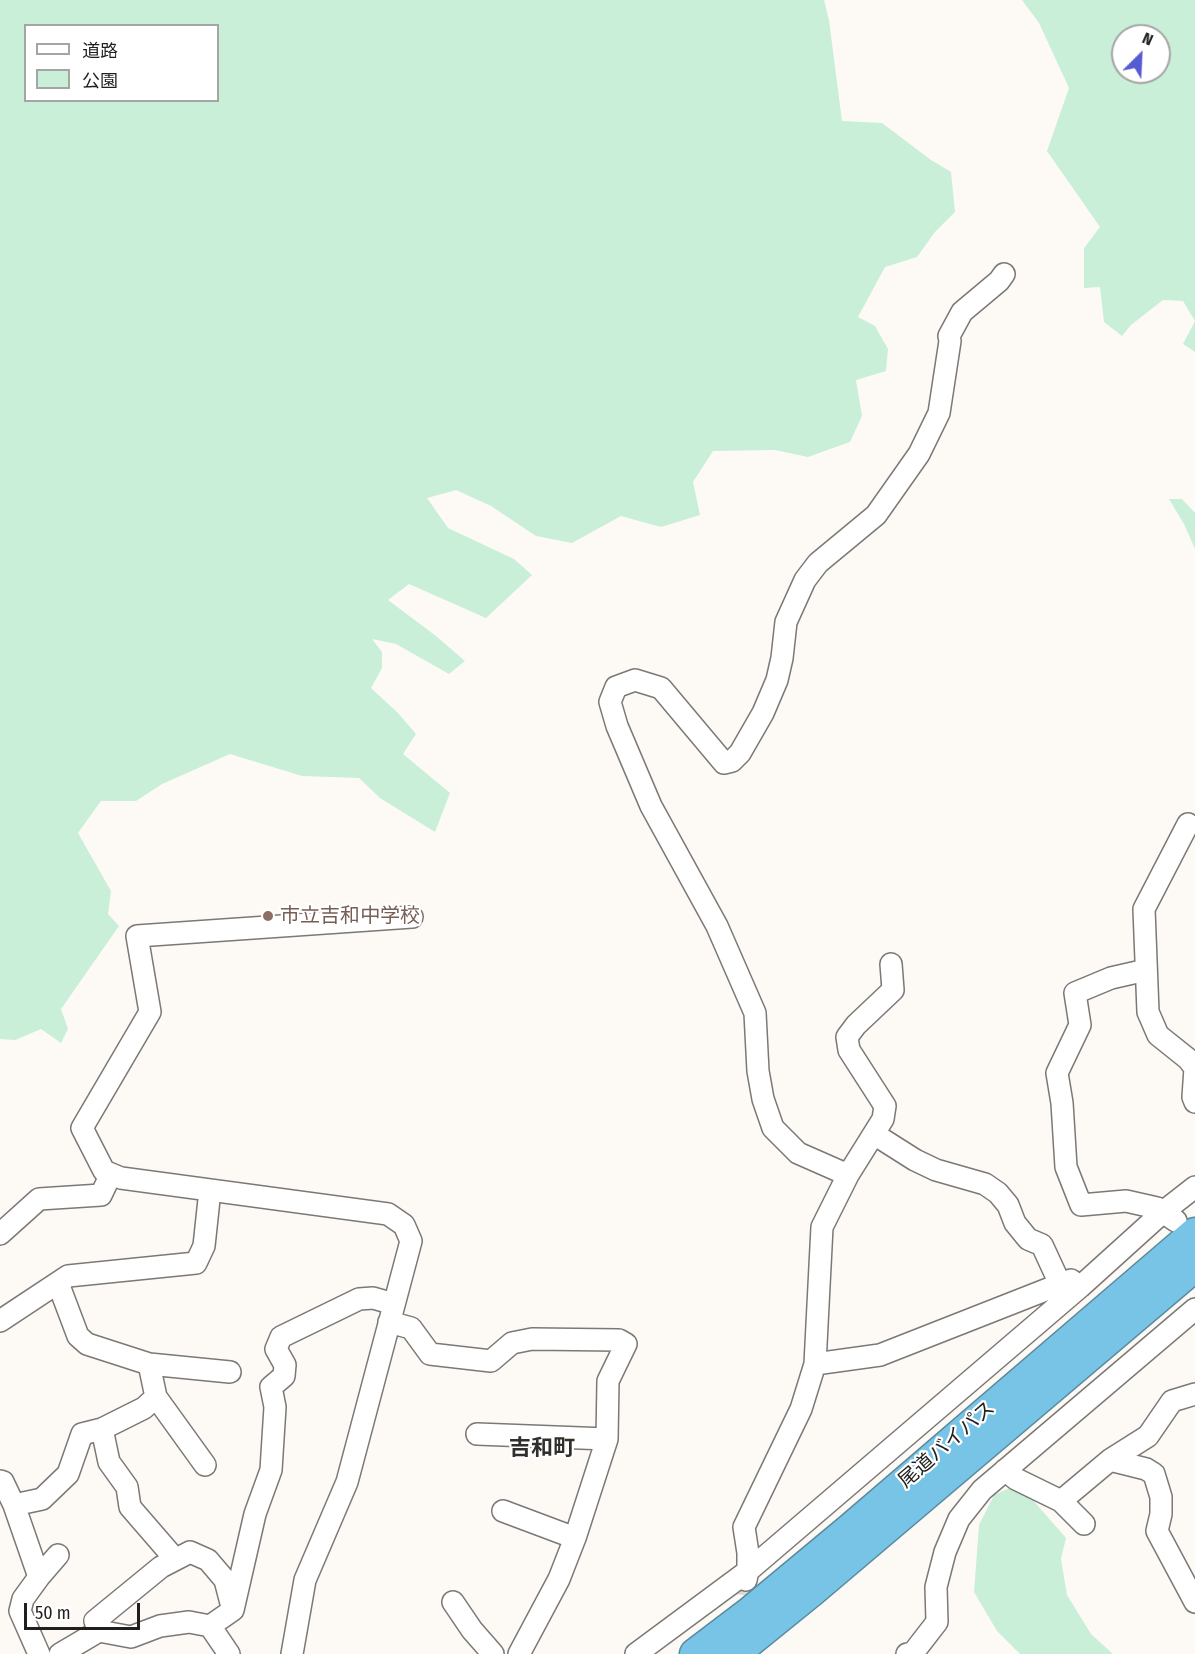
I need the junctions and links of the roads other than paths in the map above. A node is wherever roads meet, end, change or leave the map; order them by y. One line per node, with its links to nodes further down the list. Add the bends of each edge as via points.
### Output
1 (1004, 274): 9 (street, via 962,312 949,336 939,412 919,454 876,515 818,563 805,580 786,622 777,680 740,753 724,763 661,688 635,680 616,687 610,702 651,806 717,926 755,1013 758,1071 773,1128 798,1153)
2 (1188, 824): 5 (street, via 1144,909)
3 (412, 917): 8 (street, via 137,936 150,1012 82,1128 104,1171)
4 (891, 964): 7 (street, via 893,990 847,1037 849,1050 885,1106)
5 (1146, 970): 6 (street, via 1148,1011 1158,1035 1195,1068); 12 (street, via 1111,978 1075,993 1080,1025 1057,1073 1066,1167 1081,1205 1126,1201 1157,1208)
6 (1195, 1102)
7 (874, 1134): 9 (street); 16 (street, via 936,1170 985,1184 998,1193 1015,1223 1028,1239 1042,1245)
8 (111, 1174): 11 (street); 13 (street, via 101,1195 39,1199)
9 (848, 1175): 21 (street, via 822,1227)
10 (1195, 1187): 12 (street)
11 (210, 1190): 15 (street, via 204,1246 196,1263 68,1276); 18 (street, via 388,1214 404,1225 411,1241)
12 (1178, 1222): 16 (street); 53 (highway, 尾道バイパス, via 850,1529)
13 (0, 1234)
14 (1195, 1266): 54 (highway, 尾道バイパス)
15 (58, 1283): 19 (street); 20 (street, via 78,1336 87,1344)
16 (1070, 1286): 21 (street, via 880,1355); 40 (street)
17 (1195, 1309): 30 (street)
18 (392, 1313): 27 (street, via 411,1328 430,1354 491,1361 512,1343 532,1339 619,1340 626,1344 608,1381); 43 (street, via 373,1298 359,1299 281,1337 276,1349 285,1365 284,1376 271,1387 275,1407 271,1470 255,1514); 49 (street, via 347,1482 305,1580)
19 (0, 1321)
20 (149, 1364): 22 (street); 24 (street)
21 (815, 1364): 40 (street, via 801,1409 744,1527)
22 (231, 1372)
23 (1195, 1394): 28 (street, via 1172,1401 1148,1436)
24 (156, 1397): 25 (street, via 144,1408); 29 (street)
25 (102, 1429): 33 (street, via 82,1434 68,1474 42,1498); 38 (street, via 110,1462 127,1487 130,1507)
26 (477, 1434): 27 (street)
27 (607, 1439): 36 (street)
28 (1110, 1460): 32 (street); 42 (street, via 1154,1474 1161,1497 1157,1530)
29 (205, 1465)
30 (1005, 1470): 32 (street); 55 (street, via 982,1490 959,1519 936,1587 937,1622 914,1653)
31 (0, 1481): 33 (street)
32 (1061, 1501): 35 (street)
33 (14, 1505): 39 (street)
34 (503, 1511): 36 (street)
35 (1083, 1524)
36 (575, 1538): 51 (street, via 559,1579)
37 (58, 1555): 39 (street)
38 (175, 1559): 43 (street, via 190,1552 208,1560 225,1580); 45 (street, via 95,1621)
39 (39, 1577): 46 (street, via 23,1599 21,1611)
40 (747, 1578): 52 (street)
41 (453, 1602): 50 (street)
42 (1195, 1602)
43 (233, 1610): 44 (street)
44 (210, 1626): 45 (street, via 189,1622 160,1626 131,1637); 48 (street)
45 (99, 1630): 47 (street)
46 (39, 1654)
47 (60, 1654)
48 (229, 1654)
49 (292, 1654)
50 (493, 1654)
51 (519, 1654)
52 (636, 1654)
53 (695, 1654)
54 (734, 1654)
55 (907, 1654)

